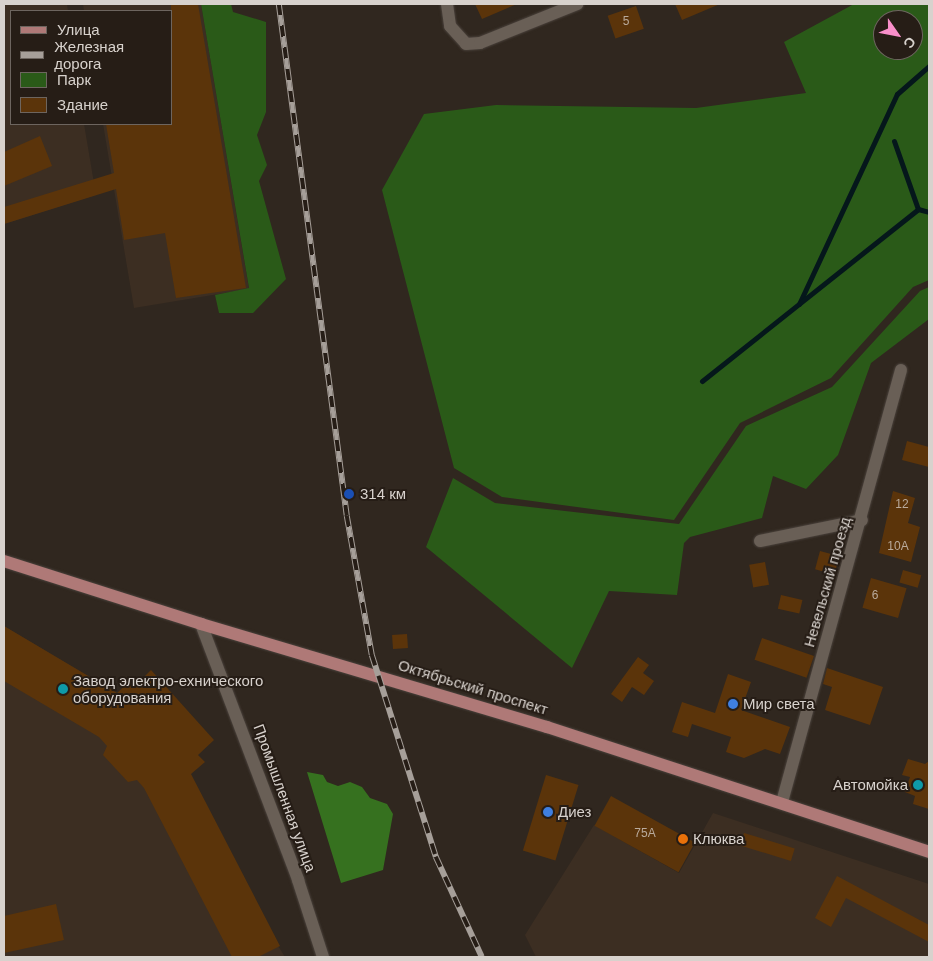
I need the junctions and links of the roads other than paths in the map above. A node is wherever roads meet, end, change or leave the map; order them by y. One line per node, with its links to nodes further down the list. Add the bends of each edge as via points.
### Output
1 (448, 4): 2 (street, via 450,26 466,44 480,43)
2 (577, 4)
3 (901, 370): 4 (street, Невельский проезд)
4 (862, 520): 5 (street); 8 (street, Невельский проезд)
5 (760, 541)
6 (4, 561): 7 (main road, Октябрьский проспект)
7 (201, 624): 8 (main road, Октябрьский проспект, via 377,674); 10 (street, Промышленная улица, via 298,880)
8 (782, 802): 9 (main road, Октябрьский проспект)
9 (929, 852)
10 (323, 957)

